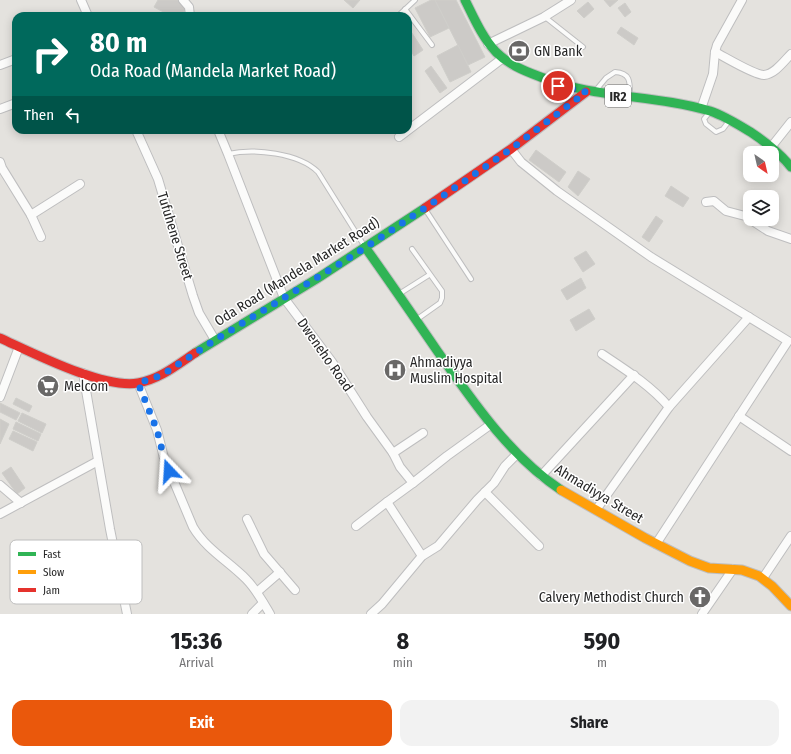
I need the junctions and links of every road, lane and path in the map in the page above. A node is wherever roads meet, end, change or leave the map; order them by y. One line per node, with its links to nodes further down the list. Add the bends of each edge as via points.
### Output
1 (81, 0): 8 (street)
2 (183, 0): 9 (street)
3 (415, 0): 7 (lane)
4 (465, 0): 14 (street, IR2)
5 (570, 0): 12 (street)
6 (742, 0): 17 (street)
7 (405, 9): 10 (lane); 11 (lane)
8 (86, 12)
9 (190, 12)
10 (402, 12)
11 (407, 12)
12 (544, 17): 14 (street); 16 (lane)
13 (412, 18): 15 (lane)
14 (488, 44): 19 (street, IR2)
15 (432, 45)
16 (583, 47)
17 (715, 52): 18 (street, via 756,74 765,75 778,68); 26 (street)
18 (791, 54)
19 (503, 58): 22 (street, IR2, via 518,68 558,86); 29 (street)
20 (12, 60): 21 (street)
21 (0, 65)
22 (590, 92): 23 (street, IR2); 23 (lane, via 614,72 623,72 628,78); 33 (street, Oda Road (Mandela Market Road))
23 (631, 97): 26 (street, IR2)
24 (12, 105): 25 (street)
25 (0, 109)
26 (706, 110): 27 (street, IR2); 27 (lane, via 706,124 716,132 723,129)
27 (730, 120): 32 (street, IR2)
28 (791, 122): 32 (street)
29 (412, 125)
30 (138, 134): 53 (street, Tufuhene Street, via 158,179 199,313)
31 (220, 134): 34 (street, Dweneho Road)
32 (772, 146)
33 (511, 149): 40 (street, Oda Road (Mandela Market Road)); 50 (street, via 521,162 557,191 651,257)
34 (228, 154): 44 (lane, via 280,154 314,167); 49 (street, Dweneho Road)
35 (779, 154): 37 (street, IR2)
36 (0, 162): 41 (street)
37 (791, 167)
38 (80, 184): 41 (street)
39 (706, 202): 43 (street, via 714,201 726,211 745,216 768,230)
40 (424, 208): 44 (street, Oda Road (Mandela Market Road)); 47 (lane)
41 (30, 216): 42 (street)
42 (41, 237)
43 (791, 239)
44 (366, 247): 48 (street, Ahmadiyya Street); 49 (street, Oda Road (Mandela Market Road))
45 (412, 249): 46 (lane)
46 (429, 275): 48 (lane); 51 (lane, via 442,291 442,298 440,303)
47 (471, 279)
48 (398, 295): 51 (street, Ahmadiyya Street)
49 (284, 298): 53 (street, Oda Road (Mandela Market Road)); 66 (street, Dweneho Road, via 332,362)
50 (749, 317): 54 (street); 61 (street)
51 (416, 320): 63 (street, Ahmadiyya Street)
52 (0, 338): 55 (street, Oda Road (Mandela Market Road))
53 (215, 340): 59 (street, Oda Road (Mandela Market Road), via 162,375)
54 (790, 340): 62 (street)
55 (19, 347): 57 (street, Oda Road (Mandela Market Road)); 60 (street)
56 (602, 354): 58 (street)
57 (83, 373): 59 (street, Oda Road (Mandela Market Road), via 110,382); 68 (street)
58 (634, 376): 61 (street); 69 (street)
59 (138, 383): 88 (street, via 157,430 164,458 198,536)
60 (1, 392)
61 (669, 407): 75 (street)
62 (739, 416): 65 (street); 81 (street)
63 (490, 425): 67 (street, Ahmadiyya Street); 70 (street)
64 (423, 433): 66 (street)
65 (791, 451)
66 (392, 453): 70 (street, Dweneho Road)
67 (518, 454): 69 (street, Ahmadiyya Street); 72 (street, via 509,461)
68 (98, 460): 74 (street); 80 (street)
69 (541, 476): 75 (street, Ahmadiyya Street)
70 (413, 483): 73 (street)
71 (0, 486): 74 (street)
72 (485, 492): 82 (street); 83 (street, via 438,546)
73 (387, 502): 78 (street); 83 (street)
74 (21, 503): 76 (street)
75 (596, 510): 81 (street, Ahmadiyya Street)
76 (0, 514)
77 (247, 519): 85 (street, via 264,554)
78 (356, 526)
79 (791, 536): 86 (street)
80 (113, 540)
81 (656, 544): 84 (street, Ahmadiyya Street, via 704,567)
82 (539, 546)
83 (422, 556): 95 (street)
84 (732, 569): 86 (street, Ahmadiyya Street); 96 (street)
85 (280, 572): 87 (street); 88 (street)
86 (764, 578): 91 (street, Ahmadiyya Street)
87 (295, 590)
88 (257, 592): 89 (street)
89 (263, 603): 93 (street); 94 (street)
90 (125, 604): 92 (street)
91 (791, 606)
92 (127, 614)
93 (252, 614)
94 (270, 614)
95 (371, 614)
96 (702, 614)

